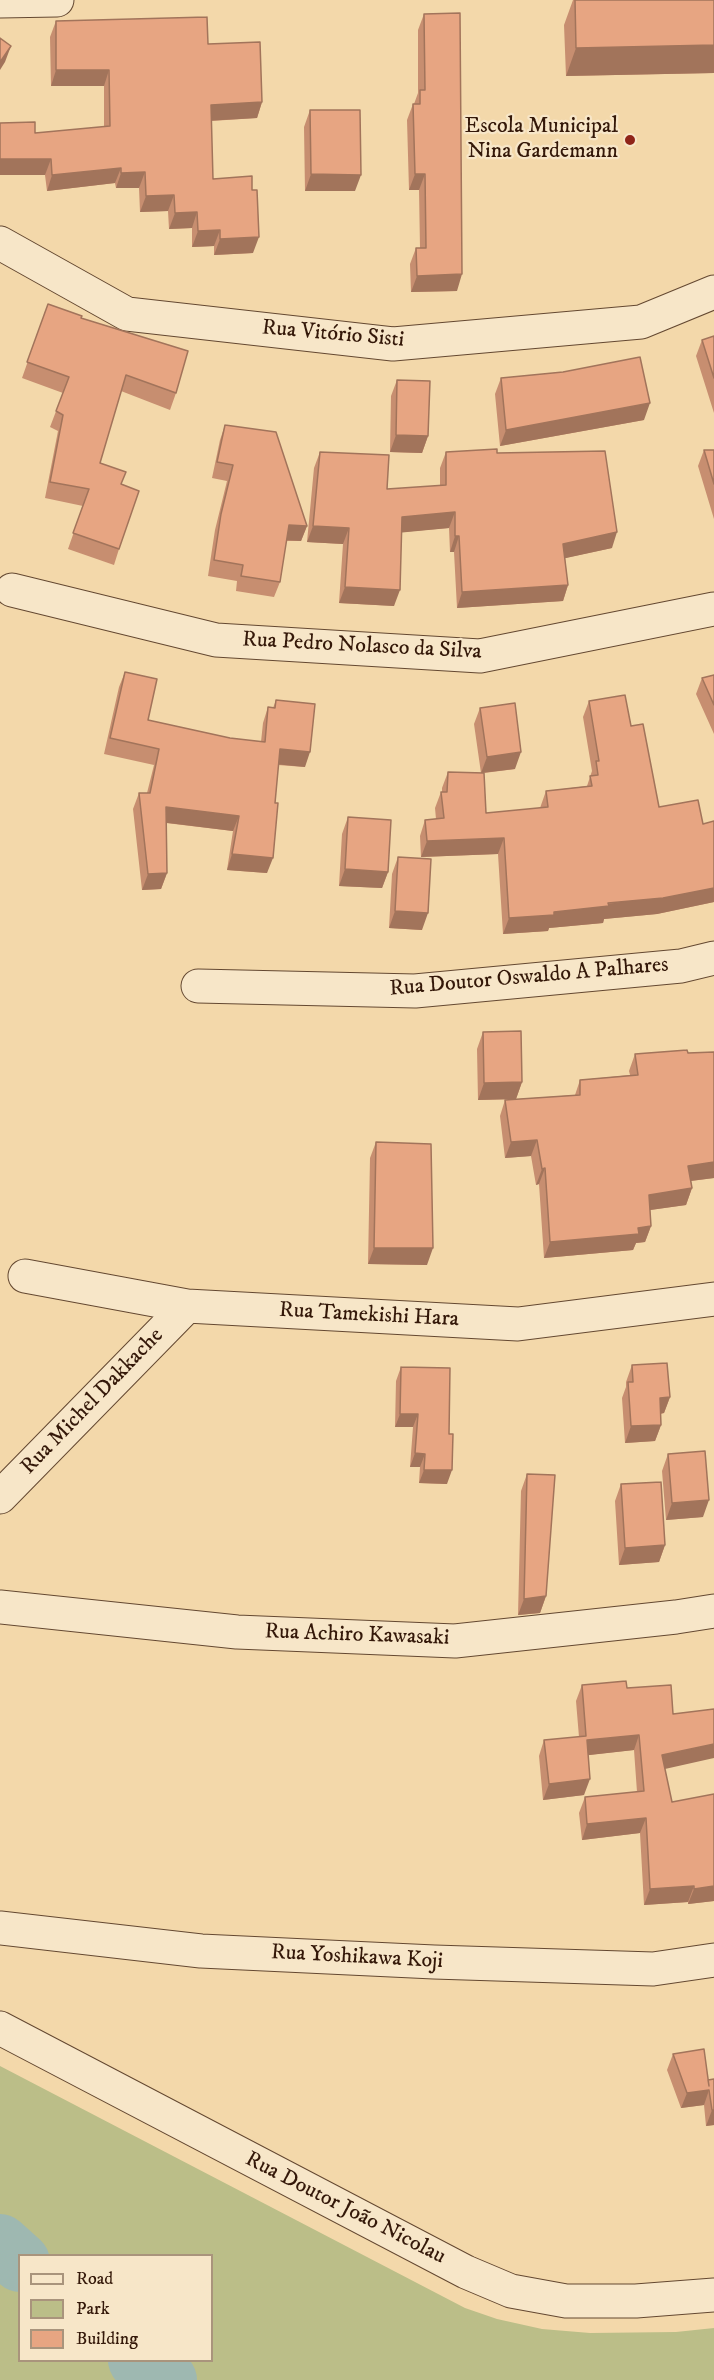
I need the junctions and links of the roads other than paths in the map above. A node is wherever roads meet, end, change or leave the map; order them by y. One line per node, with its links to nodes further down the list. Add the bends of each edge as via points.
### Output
1 (57, 0): 2 (street)
2 (0, 2)
3 (0, 243): 4 (street, Rua Vitório Sisti, via 127,314 393,344 641,322)
4 (714, 292)
5 (12, 590): 6 (street, Rua Pedro Nolasco da Silva, via 216,640 480,656)
6 (714, 609)
7 (714, 958): 8 (street, Rua Doutor Oswaldo A Palhares, via 681,966 415,991)
8 (198, 986)
9 (25, 1276): 11 (street, Rua Tamekishi Hara)
10 (714, 1299): 11 (street, Rua Tamekishi Hara, via 518,1324)
11 (187, 1306): 12 (street, Rua Michel Dakkache)
12 (0, 1497)
13 (0, 1607): 14 (street, Rua Achiro Kawasaki, via 237,1632 455,1641)
14 (714, 1611)
15 (0, 1928): 16 (street, Rua Yoshikawa Koji, via 201,1951 434,1962 652,1969)
16 (714, 1960)
17 (0, 2028): 18 (street, Rua Doutor João Nicolau, via 466,2272 511,2291 566,2301)
18 (714, 2295)

